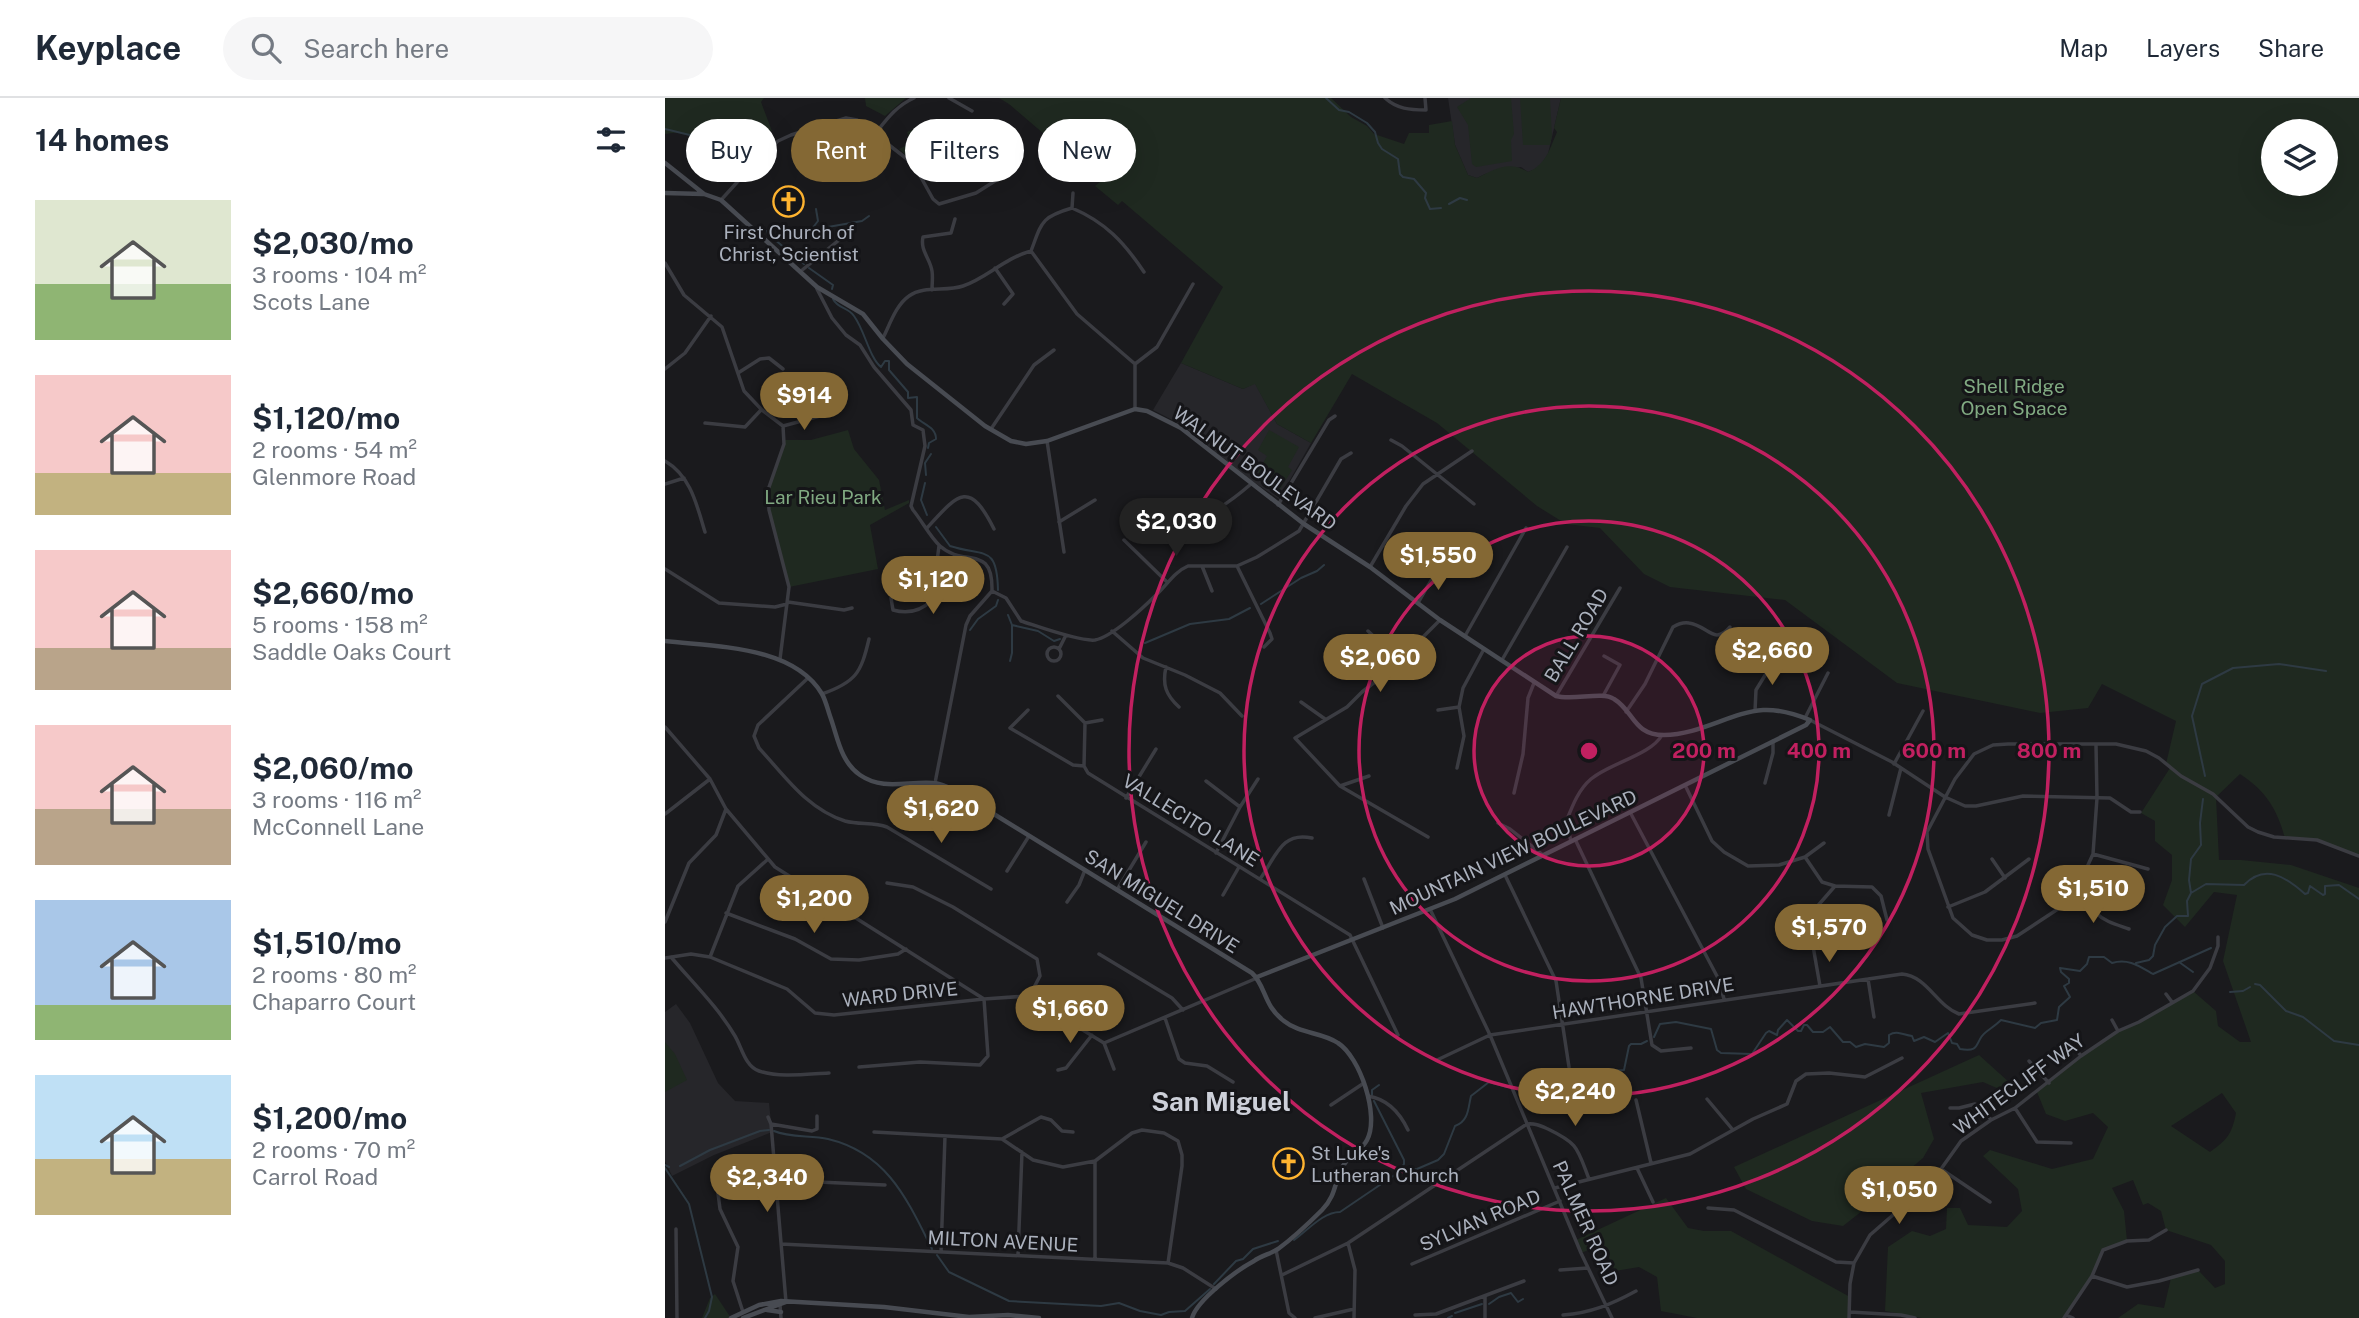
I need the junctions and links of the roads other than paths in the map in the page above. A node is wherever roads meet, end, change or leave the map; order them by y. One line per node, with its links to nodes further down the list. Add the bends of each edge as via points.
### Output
1 (914, 98): 6 (street)
2 (949, 98): 5 (street)
3 (1385, 98): 4 (street, via 1393,106 1426,110)
4 (1425, 98)
5 (972, 111)
6 (886, 119)
7 (791, 135): 16 (street, via 759,157)
8 (891, 146): 9 (street)
9 (905, 157)
10 (665, 163): 15 (street)
11 (924, 182): 12 (street, via 939,204)
12 (992, 182)
13 (665, 192): 15 (street)
14 (1073, 192): 17 (street)
15 (704, 194): 16 (street)
16 (721, 200): 23 (street)
17 (1072, 208): 20 (street, via 1050,215); 24 (street, via 1095,218 1129,248)
18 (955, 219): 27 (street, via 951,233 923,237)
19 (844, 236): 23 (street)
20 (1031, 251): 22 (street, via 1012,256); 32 (street, via 1077,314)
21 (665, 263): 29 (street, via 684,295)
22 (995, 268): 27 (street, via 963,286); 28 (street, via 1013,295)
23 (801, 271): 26 (street)
24 (1144, 272)
25 (1193, 284): 32 (street, via 1157,347)
26 (817, 287): 30 (street, via 863,314); 58 (street, via 835,321 911,410 913,425 923,430 925,446 911,506)
27 (932, 290): 30 (street, via 917,291 901,303)
28 (1005, 304)
29 (711, 316): 33 (street, via 685,354); 35 (street, via 722,327)
30 (883, 339): 42 (street, via 907,364)
31 (1055, 350): 42 (street, via 1034,365)
32 (1135, 364): 36 (street)
33 (665, 369)
34 (783, 369): 35 (street, via 769,358)
35 (739, 373): 37 (street, via 744,391)
36 (1135, 409): 44 (street); 51 (street, WALNUT BOULEVARD, via 1181,428)
37 (762, 410): 40 (street, via 745,427); 41 (street)
38 (820, 416): 41 (street)
39 (1335, 416): 53 (street)
40 (705, 423)
41 (783, 426): 76 (street, via 784,444 768,489 789,587)
42 (991, 429): 44 (street, via 1011,441)
43 (1391, 440): 48 (street)
44 (1047, 441): 55 (street)
45 (1472, 451): 48 (street)
46 (1351, 453): 57 (street, via 1341,459)
47 (665, 461): 49 (street)
48 (1437, 474): 54 (street); 68 (street, via 1406,506)
49 (684, 478): 50 (street); 61 (street)
50 (665, 484)
51 (1251, 484): 53 (street, WALNUT BOULEVARD); 56 (street, via 1206,517)
52 (1095, 500): 55 (street)
53 (1278, 505): 57 (street, WALNUT BOULEVARD)
54 (1474, 505)
55 (1059, 522): 65 (street)
56 (1182, 524)
57 (1304, 524): 67 (street); 68 (street, WALNUT BOULEVARD)
58 (927, 528): 60 (street, via 950,503 967,497 976,500); 63 (street)
59 (1526, 528): 84 (street)
60 (994, 530)
61 (705, 532)
62 (1124, 540): 71 (street)
63 (939, 546): 74 (street, via 988,564); 75 (street, via 932,600 923,608 903,612 893,610)
64 (1567, 547): 93 (street)
65 (1065, 552)
66 (1202, 566): 67 (street); 71 (street, via 1182,569); 73 (street)
67 (1237, 566): 87 (street, via 1271,633 1272,639)
68 (1370, 567): 77 (street, WALNUT BOULEVARD)
69 (665, 569): 76 (street, via 719,603 775,607)
70 (1437, 570): 77 (street)
71 (1167, 582): 81 (street)
72 (1621, 588): 102 (street, BALL ROAD)
73 (1212, 591)
74 (992, 592): 83 (street, via 1006,598 1021,621); 129 (street, via 966,625)
75 (891, 598)
76 (788, 603): 78 (street); 91 (street)
77 (1418, 603): 79 (street, WALNUT BOULEVARD)
78 (852, 608)
79 (1440, 620): 84 (street, WALNUT BOULEVARD); 94 (street)
80 (1730, 627): 110 (street, via 1718,635 1690,623 1672,627)
81 (1112, 631): 83 (street, via 1092,640); 95 (street, via 1143,658)
82 (1368, 631): 94 (street)
83 (1066, 634): 88 (street)
84 (1465, 636): 89 (street, WALNUT BOULEVARD)
85 (869, 639): 99 (street, via 864,662 855,675 845,686)
86 (665, 641): 91 (street, SAN MIGUEL DRIVE, via 754,651)
87 (1264, 647)
88 (1059, 649): 88 (street, via 1049,650 1049,659 1059,659)
89 (1484, 649): 93 (street, WALNUT BOULEVARD); 105 (street)
90 (1604, 656): 100 (street, via 1620,665)
91 (780, 659): 97 (street, SAN MIGUEL DRIVE)
92 (1775, 659): 108 (street, via 1756,690)
93 (1502, 660): 98 (street, WALNUT BOULEVARD)
94 (1399, 661): 112 (street, via 1347,707)
95 (1166, 667): 104 (street, via 1164,687); 111 (street, via 1220,693)
96 (1828, 673): 113 (street)
97 (809, 678): 99 (street, SAN MIGUEL DRIVE); 168 (street, via 758,725 754,736 759,748 812,806 848,822 887,827)
98 (1534, 683): 102 (street, WALNUT BOULEVARD); 133 (street)
99 (822, 694): 129 (street, SAN MIGUEL DRIVE, via 848,766 876,784)
100 (1603, 695): 102 (street, WALNUT BOULEVARD); 110 (street)
101 (1058, 696): 115 (street)
102 (1556, 696)
103 (1301, 702): 112 (street)
104 (1179, 707)
105 (1458, 708): 107 (street); 123 (street, via 1464,736)
106 (1028, 710): 122 (street, VALLECITO LANE, via 1010,728 1073,765)
107 (1438, 710)
108 (1755, 710): 113 (street); 117 (street, via 1714,725)
109 (1923, 710): 121 (street)
110 (1626, 712): 117 (street, via 1639,726)
111 (1242, 716)
112 (1325, 719): 132 (street, via 1295,738)
113 (1808, 719): 118 (street, MOUNTAIN VIEW BOULEVARD, via 1806,725); 121 (street)
114 (1102, 720): 115 (street)
115 (1085, 723): 122 (street)
116 (665, 727): 126 (street)
117 (1662, 735): 147 (street, via 1654,745 1583,786 1566,822)
118 (1773, 741): 130 (street); 131 (street, MOUNTAIN VIEW BOULEVARD)
119 (2096, 745): 134 (street, via 1993,745 1974,754); 136 (street); 153 (street, via 2146,751 2213,793 2258,832 2317,841)
120 (1156, 749): 135 (street)
121 (1894, 764): 124 (street)
122 (1084, 766): 135 (street, VALLECITO LANE)
123 (1457, 768)
124 (1901, 768): 134 (street); 142 (street)
125 (1369, 776): 132 (street)
126 (710, 779): 138 (street); 141 (street)
127 (1258, 779): 137 (street)
128 (1206, 780): 137 (street)
129 (935, 783): 144 (street, SAN MIGUEL DRIVE)
130 (1765, 783)
131 (1685, 785): 139 (street, MOUNTAIN VIEW BOULEVARD); 154 (street, via 1711,841 1724,852 1748,866 1779,865)
132 (1340, 786): 145 (street)
133 (1514, 793)
134 (1945, 797): 136 (street, via 1965,806 2023,796); 173 (street, via 1927,838)
135 (1126, 798): 150 (street, VALLECITO LANE)
136 (2097, 798): 140 (street, via 2110,798 2131,812); 151 (street)
137 (1240, 807): 150 (street)
138 (726, 809): 157 (street); 178 (street, via 716,835 689,863)
139 (1630, 811): 147 (street, MOUNTAIN VIEW BOULEVARD); 195 (street, via 1718,978)
140 (2140, 812)
141 (665, 814)
142 (1889, 815)
143 (1498, 823): 152 (street)
144 (1029, 836): 160 (street, SAN MIGUEL DRIVE); 161 (street)
145 (1428, 837)
146 (1312, 838): 164 (street, via 1298,835 1287,839)
147 (1573, 840): 152 (street, MOUNTAIN VIEW BOULEVARD); 199 (street, via 1641,978)
148 (1146, 842): 170 (street)
149 (1824, 844): 154 (street)
150 (1216, 853): 158 (street, VALLECITO LANE)
151 (2093, 854): 159 (street); 169 (street)
152 (1543, 855): 162 (street, MOUNTAIN VIEW BOULEVARD)
153 (2359, 856)
154 (1805, 857): 167 (street, via 1822,882)
155 (1992, 859): 163 (street)
156 (2029, 859): 163 (street)
157 (767, 860): 176 (street, via 738,886); 184 (street)
158 (1239, 867): 164 (street, VALLECITO LANE); 171 (street)
159 (2148, 869)
160 (1085, 870): 170 (street, SAN MIGUEL DRIVE); 172 (street)
161 (1007, 871)
162 (1505, 875): 174 (street, MOUNTAIN VIEW BOULEVARD); 203 (street, via 1556,982)
163 (2005, 878): 173 (street)
164 (1260, 879): 182 (street, VALLECITO LANE)
165 (1364, 879): 179 (street)
166 (887, 883): 193 (street, via 913,887 953,907 1037,959 1041,972)
167 (1835, 886): 175 (street); 177 (street, via 1871,887 1881,896)
168 (991, 889)
169 (2077, 889): 173 (street, via 2061,907 2017,936 2002,940 1972,935); 180 (street, via 2096,912)
170 (1117, 890): 189 (street, SAN MIGUEL DRIVE)
171 (1223, 895)
172 (1067, 902)
173 (1948, 908)
174 (1430, 909): 179 (street, MOUNTAIN VIEW BOULEVARD); 207 (street, PALMER ROAD)
175 (1815, 909)
176 (726, 913): 184 (street, via 795,939 831,959 859,960); 187 (street)
177 (1887, 920)
178 (665, 922)
179 (1383, 928): 182 (street, MOUNTAIN VIEW BOULEVARD)
180 (2129, 929)
181 (2218, 937): 196 (street, WHITECLIFF WAY, via 2210,968 2193,991)
182 (1353, 940): 189 (street, MOUNTAIN VIEW BOULEVARD); 206 (street)
183 (1813, 946): 191 (street)
184 (905, 949): 194 (street)
185 (1099, 954): 198 (street, via 1172,998)
186 (671, 957): 187 (street, WARD DRIVE); 188 (street, WARD DRIVE); 219 (street, via 713,1006 757,1070 784,1075)
187 (710, 957): 194 (street, WARD DRIVE, via 786,989 815,1013 834,1015)
188 (665, 958)
189 (1257, 977): 198 (street, MOUNTAIN VIEW BOULEVARD); 221 (street, via 1275,1013 1294,1028 1339,1043)
190 (1868, 979): 191 (street, HAWTHORNE DRIVE); 197 (street, HAWTHORNE DRIVE, via 1912,975 1959,1014); 200 (street)
191 (1820, 986): 195 (street, HAWTHORNE DRIVE)
192 (2166, 994): 196 (street)
193 (1029, 997): 194 (street, WARD DRIVE); 205 (street)
194 (984, 999): 215 (street, via 988,1056 980,1065 920,1062)
195 (1724, 999): 199 (street, HAWTHORNE DRIVE)
196 (2172, 1002): 204 (street, WHITECLIFF WAY)
197 (2035, 1003)
198 (1183, 1010): 201 (street, MOUNTAIN VIEW BOULEVARD)
199 (1647, 1013): 203 (street, HAWTHORNE DRIVE); 210 (street, via 1656,1049)
200 (1874, 1017)
201 (1165, 1018): 208 (street, MOUNTAIN VIEW BOULEVARD); 220 (street, via 1179,1059 1207,1066)
202 (2112, 1020): 204 (street)
203 (1563, 1024): 207 (street, HAWTHORNE DRIVE); 216 (street)
204 (2118, 1031): 211 (street, WHITECLIFF WAY)
205 (1091, 1035): 208 (street); 218 (street, via 1066,1068)
206 (1398, 1035)
207 (1490, 1035): 213 (street, HAWTHORNE DRIVE); 233 (street, PALMER ROAD)
208 (1104, 1043): 217 (street)
209 (2071, 1043): 211 (street)
210 (1691, 1048)
211 (2081, 1056): 222 (street, WHITECLIFF WAY)
212 (1902, 1058): 235 (street, via 1865,1077 1806,1074 1796,1081 1787,1104)
213 (1437, 1060)
214 (2029, 1061): 222 (street)
215 (859, 1067)
216 (1569, 1067)
217 (1115, 1069)
218 (1058, 1070)
219 (829, 1073)
220 (1233, 1082)
221 (1364, 1083): 223 (street); 226 (street)
222 (2049, 1083): 228 (street, WHITECLIFF WAY)
223 (1368, 1096): 234 (street, via 1391,1106); 258 (street, via 1367,1140 1343,1165 1324,1209)
224 (1707, 1099): 235 (street)
225 (1636, 1100): 243 (street)
226 (1331, 1105)
227 (1949, 1108): 231 (street, via 1975,1104)
228 (2015, 1108): 231 (street, WHITECLIFF WAY); 240 (street, via 2037,1142)
229 (817, 1116): 232 (street, via 817,1129 812,1131)
230 (768, 1117): 232 (street)
231 (1991, 1120): 245 (street, WHITECLIFF WAY, via 1961,1141)
232 (771, 1124): 247 (street)
233 (1527, 1124): 246 (street, via 1538,1124 1570,1139); 249 (street, PALMER ROAD); 257 (street)
234 (1408, 1130)
235 (1733, 1130): 243 (street, via 1690,1154)
236 (874, 1132): 238 (street)
237 (1073, 1132): 239 (street, via 1062,1131 1041,1117)
238 (946, 1136): 239 (street); 259 (street)
239 (1002, 1139): 241 (street)
240 (2071, 1143)
241 (1022, 1152): 242 (street, via 1052,1166); 260 (street)
242 (1095, 1161): 261 (street); 262 (street, via 1137,1131 1159,1131 1178,1142 1182,1166)
243 (1651, 1163): 244 (street)
244 (1637, 1168): 246 (street); 251 (street)
245 (1941, 1169): 252 (street); 263 (street, WHITECLIFF WAY, via 1870,1235)
246 (1589, 1179): 249 (street)
247 (777, 1180): 248 (street); 256 (street); 283 (street, via 733,1176 722,1182 718,1193 720,1209 738,1247 733,1280)
248 (884, 1185)
249 (1555, 1188): 250 (street, PALMER ROAD)
250 (1560, 1201): 264 (street, SYLVAN ROAD); 265 (street, PALMER ROAD)
251 (1653, 1202)
252 (1990, 1202)
253 (1708, 1208): 263 (street, via 1734,1210 1836,1262)
254 (676, 1229): 286 (street)
255 (2166, 1230): 269 (street, via 2149,1240 2127,1241 2103,1250)
256 (781, 1244): 259 (street, MILTON AVENUE); 274 (street)
257 (1348, 1244): 268 (street); 276 (street, via 1355,1270)
258 (1276, 1250): 268 (street); 271 (street)
259 (941, 1252): 260 (street, MILTON AVENUE)
260 (1018, 1255): 261 (street, MILTON AVENUE)
261 (1095, 1259): 262 (street, MILTON AVENUE)
262 (1168, 1263): 271 (street, MILTON AVENUE)
263 (1854, 1263): 278 (street, WHITECLIFF WAY)
264 (1412, 1264)
265 (1588, 1268): 266 (street); 275 (street, PALMER ROAD)
266 (1560, 1270)
267 (2198, 1270): 269 (street, via 2127,1287)
268 (1282, 1275): 290 (street, via 1289,1313)
269 (2092, 1276): 285 (street)
270 (1524, 1280): 273 (street)
271 (1216, 1289): 289 (street)
272 (1636, 1291): 275 (street)
273 (1485, 1296): 281 (street, via 1436,1314); 293 (street)
274 (783, 1303): 277 (street); 279 (street); 280 (street, via 884,1307); 283 (street, via 759,1305)
275 (1607, 1306): 282 (street); 294 (street, PALMER ROAD)
276 (1354, 1309): 291 (street); 292 (street)
277 (762, 1311): 279 (street, via 775,1310); 283 (street)
278 (1850, 1312): 284 (street); 295 (street, WHITECLIFF WAY)
279 (781, 1315)
280 (916, 1315): 288 (street)
281 (1415, 1315)
282 (1563, 1315)
283 (743, 1316): 287 (street)
284 (1901, 1316): 296 (street)
285 (2065, 1316): 297 (street)
286 (677, 1318)
287 (730, 1318)
288 (1039, 1318)
289 (1192, 1318)
290 (1295, 1318)
291 (1315, 1318)
292 (1354, 1318)
293 (1485, 1318)
294 (1612, 1318)
295 (1849, 1318)
296 (1916, 1318)
297 (2073, 1318)

